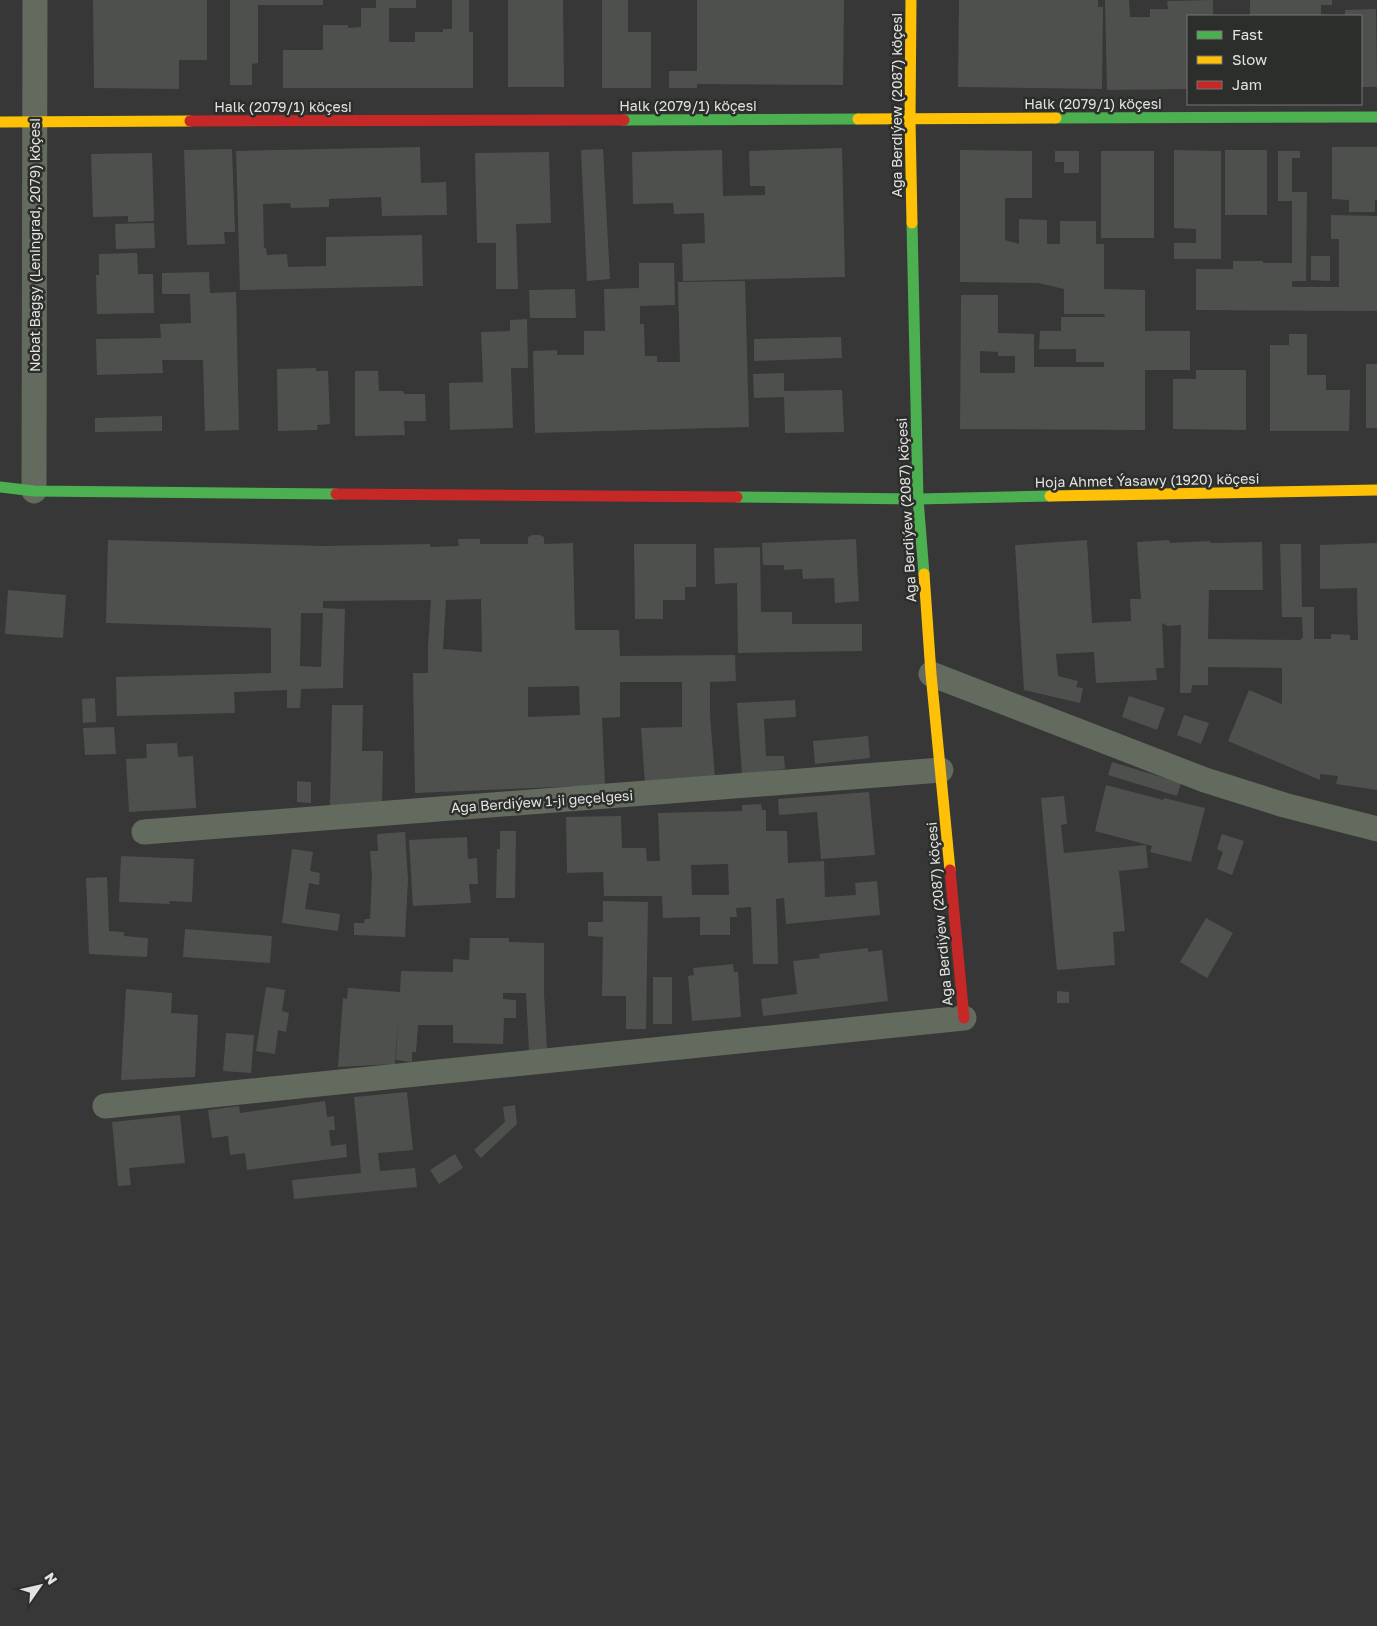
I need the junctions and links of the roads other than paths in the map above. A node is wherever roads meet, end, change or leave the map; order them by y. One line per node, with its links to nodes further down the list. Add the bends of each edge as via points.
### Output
1 (35, 0): 6 (street, Nobat Bagşy (Leningrad, 2079) köçesi)
2 (911, 0): 4 (street, Aga Berdiýew (2087) köçesi)
3 (1377, 117): 4 (street, Halk (2079/1) köçesi)
4 (910, 119): 6 (street, Halk (2079/1) köçesi); 10 (street, Aga Berdiýew (2087) köçesi)
5 (0, 122): 6 (street, Halk (2079/1) köçesi)
6 (35, 122): 9 (street, Nobat Bagşy (Leningrad, 2079) köçesi)
7 (0, 487): 9 (street, Hoja Ahmet Ýasawy (1920) köçesi)
8 (1377, 490): 10 (street, Hoja Ahmet Ýasawy (1920) köçesi)
9 (34, 491): 10 (street, Hoja Ahmet Ýasawy (1920) köçesi)
10 (918, 499): 11 (street, Aga Berdiýew (2087) köçesi)
11 (931, 674): 12 (street, Aga Berdiýew (2087) köçesi); 13 (street, via 1205,780)
12 (941, 770): 14 (street, Aga Berdiýew 1-ji geçelgesi); 15 (street, Aga Berdiýew (2087) köçesi)
13 (1377, 829)
14 (144, 832)
15 (964, 1018): 16 (street)
16 (105, 1106)

